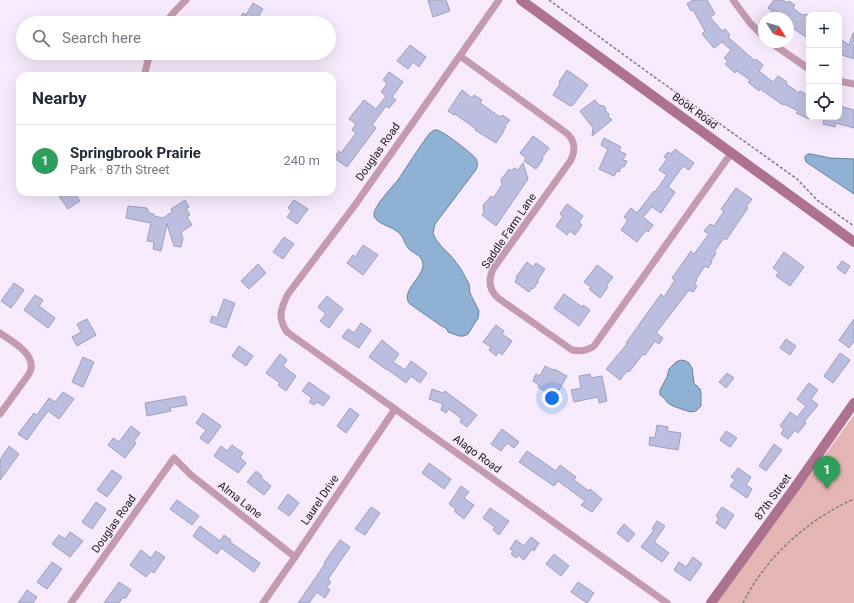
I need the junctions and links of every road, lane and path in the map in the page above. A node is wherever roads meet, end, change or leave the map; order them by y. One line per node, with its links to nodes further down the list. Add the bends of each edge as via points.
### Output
1 (186, 0): 6 (street)
2 (499, 0): 9 (street, Douglas Road)
3 (521, 0): 15 (street, Book Road)
4 (549, 0): 16 (path, via 797,179 817,200)
5 (733, 0): 7 (street)
6 (171, 16)
7 (758, 31)
8 (779, 48): 11 (street)
9 (460, 56): 15 (street, Saddle Farm Lane, via 569,134 573,142 571,160 493,269 490,280 491,290 496,296 572,350 584,351 594,346); 18 (street, Douglas Road, via 288,294)
10 (148, 60): 12 (street)
11 (806, 67)
12 (145, 72)
13 (842, 82): 14 (street)
14 (854, 84)
15 (732, 152): 17 (street, Book Road)
16 (854, 226)
17 (854, 242)
18 (280, 318): 21 (street, Alago Road, via 287,332)
19 (0, 333): 22 (street, via 26,352 32,367)
20 (854, 403): 29 (street, 87th Street)
21 (395, 409): 25 (street, Laurel Drive); 28 (street, Alago Road)
22 (0, 414)
23 (174, 458): 25 (street, Alma Lane, via 191,475); 26 (street, Douglas Road)
24 (854, 499): 30 (path, via 832,510 779,551 756,580)
25 (295, 557): 27 (street, Laurel Drive)
26 (71, 603)
27 (263, 603)
28 (667, 603)
29 (711, 603)
30 (743, 603)

